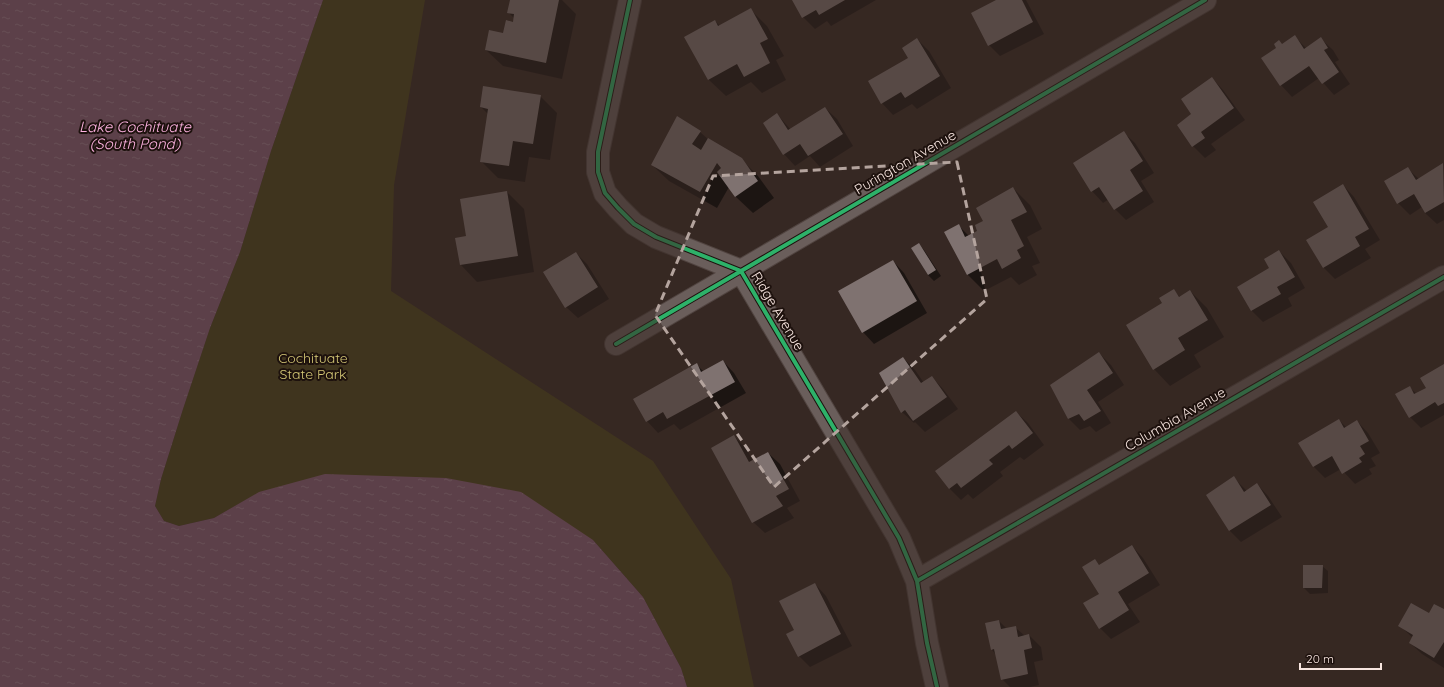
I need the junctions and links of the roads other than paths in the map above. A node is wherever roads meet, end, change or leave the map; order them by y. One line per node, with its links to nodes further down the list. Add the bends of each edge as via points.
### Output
1 (630, 0): 3 (street, Ridge Avenue, via 598,152 598,172 605,193 634,224 656,237)
2 (1205, 0): 3 (street, Purington Avenue)
3 (741, 271): 5 (street, Purington Avenue); 6 (street, Ridge Avenue, via 899,538)
4 (1444, 277): 6 (street, Columbia Avenue)
5 (616, 344)
6 (917, 581): 7 (street, Ridge Avenue)
7 (937, 687)

